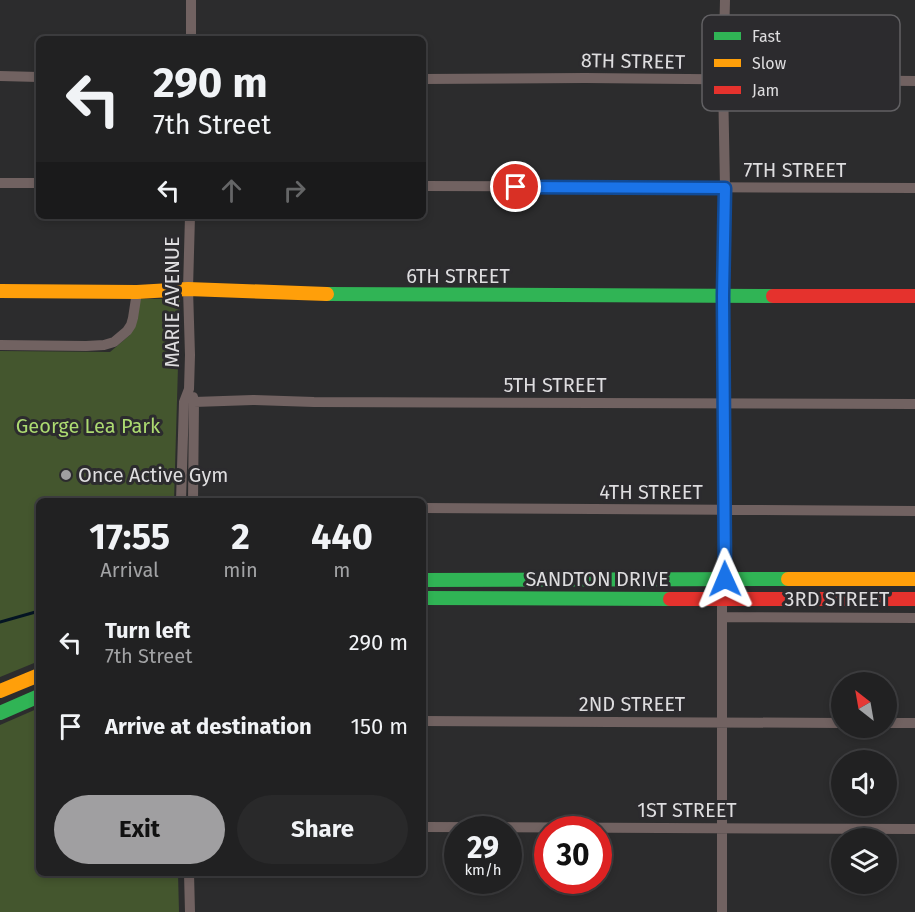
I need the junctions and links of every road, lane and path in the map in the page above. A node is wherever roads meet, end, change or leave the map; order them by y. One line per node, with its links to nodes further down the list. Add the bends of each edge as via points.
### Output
1 (191, 0): 4 (street)
2 (724, 0): 3 (street)
3 (724, 15)
4 (191, 36)
5 (0, 76): 6 (street)
6 (36, 77)
7 (426, 79): 8 (street, 8TH STREET)
8 (702, 81)
9 (724, 111): 13 (street)
10 (0, 183): 11 (street)
11 (36, 183)
12 (426, 186): 13 (street, 7TH STREET)
13 (725, 188): 14 (street, 7TH STREET); 19 (street)
14 (915, 188)
15 (190, 219): 16 (street, MARIE AVENUE)
16 (188, 289): 18 (main road, 6TH STREET); 19 (main road, 6TH STREET, via 342,295); 22 (street, MARIE AVENUE)
17 (0, 291): 18 (main road, 6TH STREET)
18 (137, 292): 21 (street, via 131,325 114,342 86,346)
19 (723, 296): 20 (main road, 6TH STREET); 24 (street)
20 (915, 296)
21 (0, 345)
22 (189, 389): 23 (street, MARIE AVENUE); 26 (street, MARIE AVENUE, via 184,402)
23 (194, 402): 24 (street, 5TH STREET); 27 (street, MARIE AVENUE)
24 (723, 402): 25 (street, 5TH STREET); 29 (street)
25 (915, 404)
26 (181, 498)
27 (193, 498)
28 (426, 508): 29 (street, 4TH STREET)
29 (724, 510): 30 (street, 4TH STREET); 31 (street)
30 (915, 511)
31 (725, 579): 32 (main road, SANDTON DRIVE); 33 (main road, SANDTON DRIVE)
32 (915, 579)
33 (426, 580)
34 (426, 598): 35 (main road, SANDTON DRIVE)
35 (722, 598): 36 (main road, SANDTON DRIVE); 37 (street)
36 (915, 599)
37 (722, 616): 38 (street, 3RD STREET); 44 (street)
38 (915, 618)
39 (36, 676): 40 (main road)
40 (0, 691)
41 (36, 697): 42 (main road)
42 (0, 713)
43 (426, 721): 44 (street, 2ND STREET)
44 (721, 722): 45 (street, 2ND STREET); 49 (street)
45 (831, 723)
46 (897, 723): 47 (street)
47 (915, 723)
48 (426, 827): 49 (street, 1ST STREET)
49 (723, 828): 50 (street, 1ST STREET); 53 (street)
50 (915, 829)
51 (189, 876): 52 (street)
52 (190, 912)
53 (722, 912)

